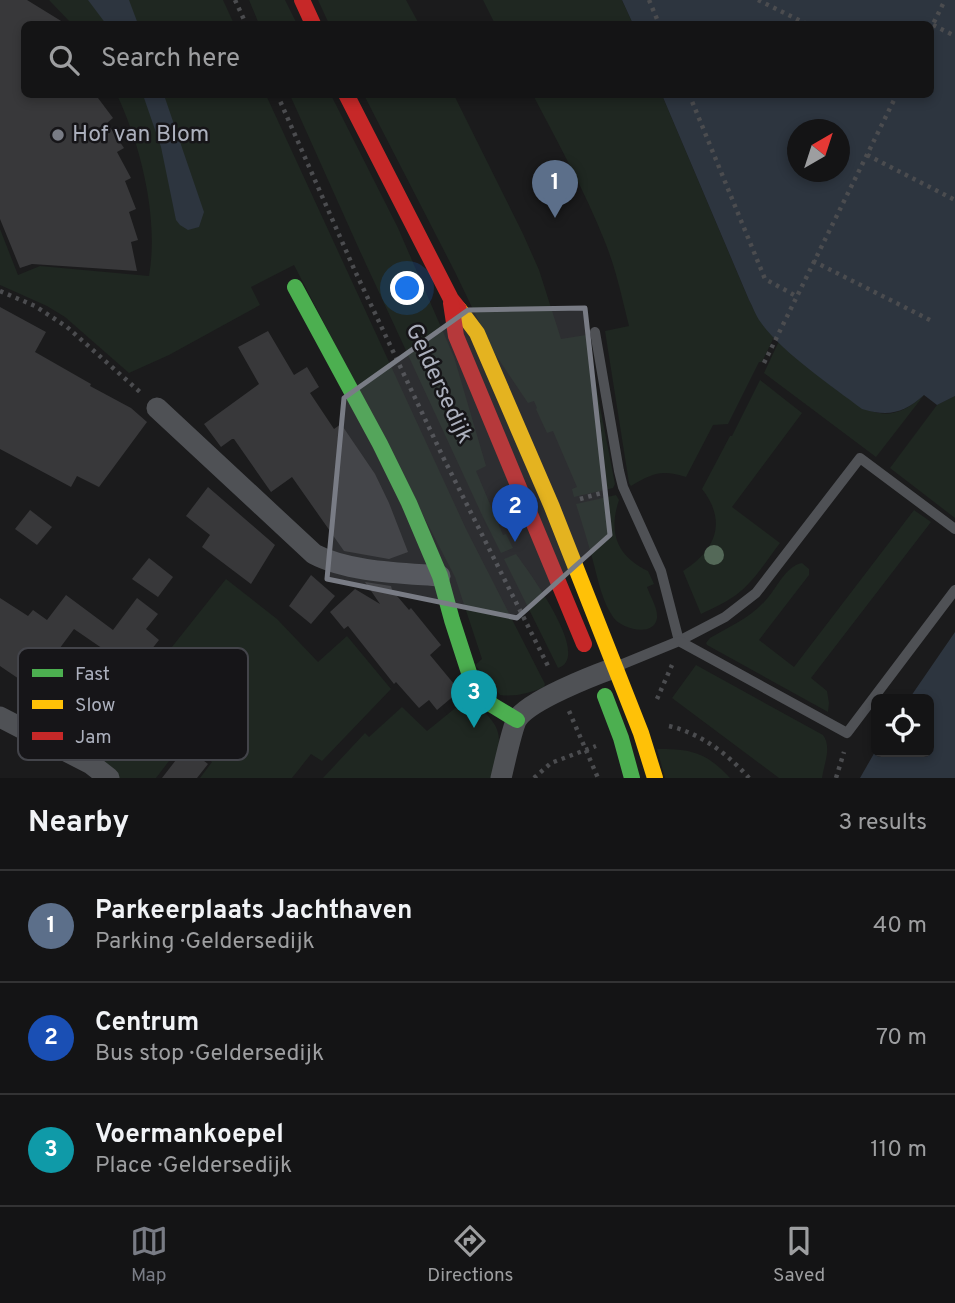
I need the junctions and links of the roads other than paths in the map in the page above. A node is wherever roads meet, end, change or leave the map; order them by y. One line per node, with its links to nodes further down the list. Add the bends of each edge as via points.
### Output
1 (302, 0): 2 (main road)
2 (312, 21)
3 (348, 98): 5 (main road, Geldersedijk)
4 (295, 287): 9 (main road, via 380,444)
5 (451, 299): 12 (main road, Geldersedijk, via 456,336); 12 (main road, Geldersedijk, via 477,333 552,507)
6 (595, 332): 11 (lane, via 621,479 661,571)
7 (157, 408): 9 (street, via 314,554 344,565)
8 (955, 529): 11 (lane, via 860,458 756,593 725,617)
9 (440, 576): 14 (main road, via 473,685 492,705)
10 (955, 590): 11 (lane, via 847,733)
11 (679, 641): 12 (lane)
12 (606, 671): 14 (street, via 560,691); 19 (main road); 20 (main road, via 641,733)
13 (0, 717): 15 (street)
14 (517, 720): 18 (street)
15 (18, 726)
16 (83, 760): 17 (street)
17 (109, 778)
18 (501, 778)
19 (632, 778)
20 (655, 778)

